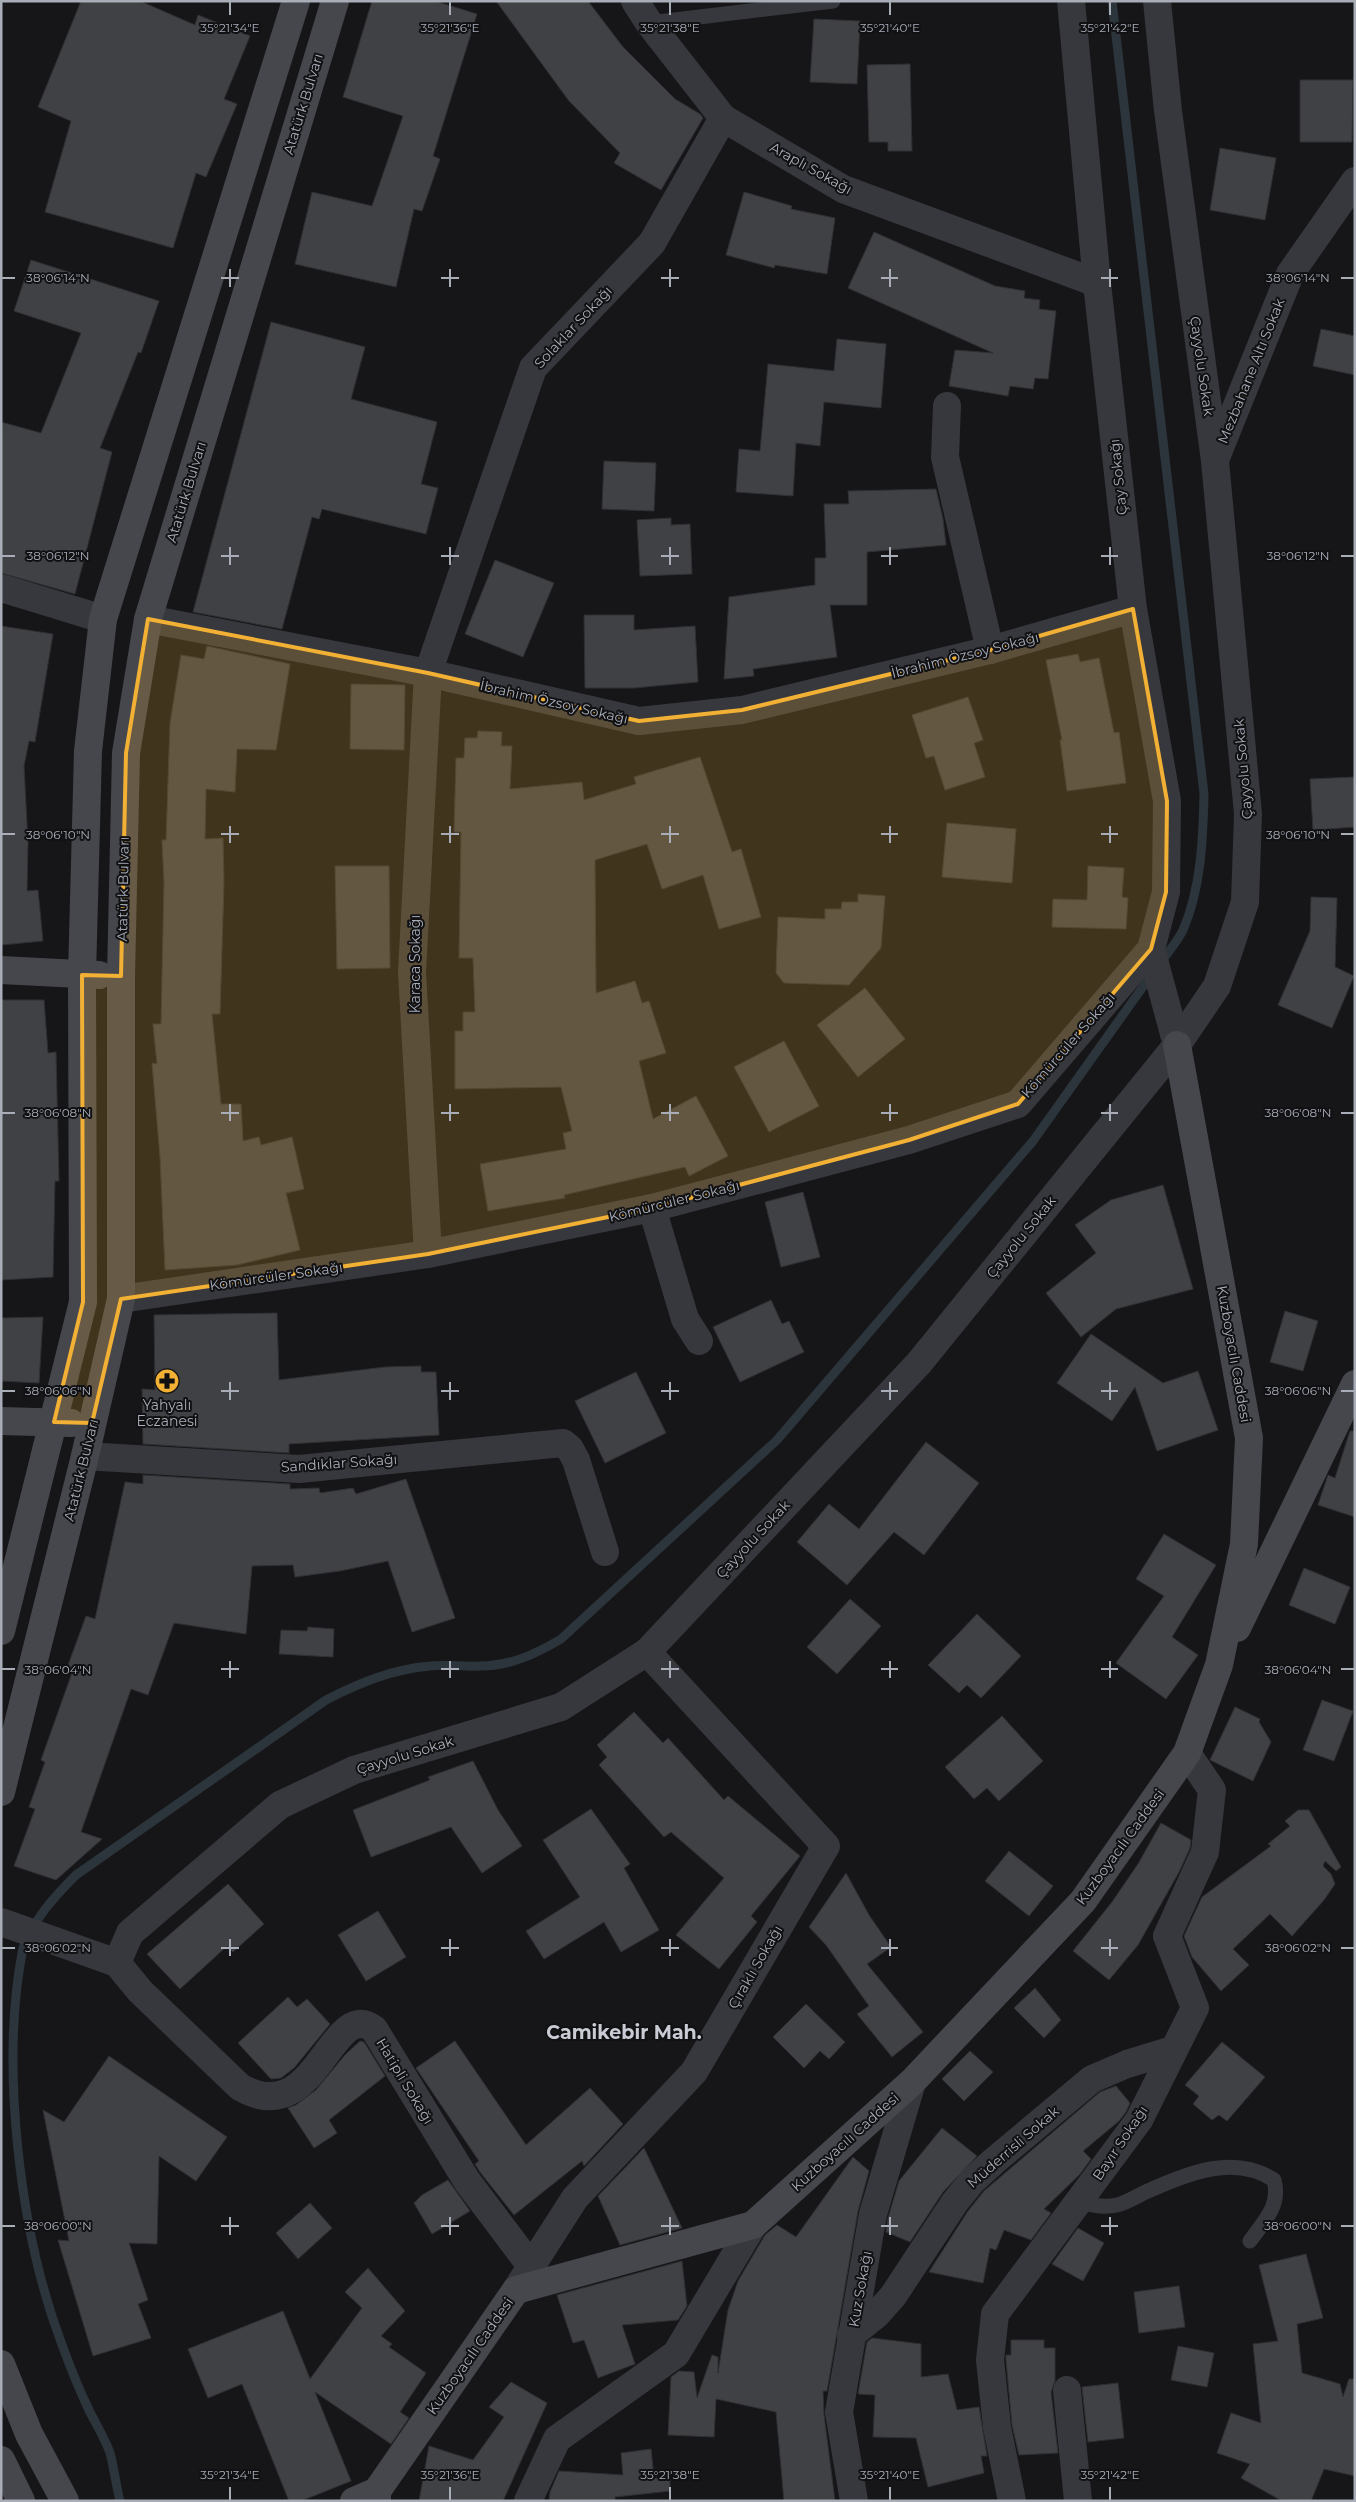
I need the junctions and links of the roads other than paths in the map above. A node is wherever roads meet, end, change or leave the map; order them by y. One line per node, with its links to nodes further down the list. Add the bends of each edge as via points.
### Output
1 (296, 1): 14 (main road)
2 (335, 1): 15 (main road, Atatürk Bulvarı)
3 (833, 1): 6 (lane)
4 (1071, 1): 9 (street, Çay Sokağı)
5 (1157, 1): 11 (street, Çayyolu Sokak, via 1168,111)
6 (642, 12): 7 (street, Araplı Sokağı)
7 (723, 118): 9 (street, Araplı Sokağı, via 842,189); 17 (street, Solaklar Sokağı, via 652,243 533,368)
8 (1355, 181): 11 (street, Mezbahane Altı Sokak, via 1290,274)
9 (1097, 283): 13 (street, Çay Sokağı)
10 (947, 406): 16 (street, via 945,457)
11 (1215, 461): 22 (street, Çayyolu Sokak, via 1248,814 1245,902 1217,986)
12 (1, 588): 14 (street)
13 (1133, 609): 16 (street, İbrahim Özsoy Sokağı); 18 (street, Çay Sokağı, via 1167,801 1166,892)
14 (104, 619): 20 (main road, via 88,751)
15 (148, 619): 17 (street, İbrahim Özsoy Sokağı); 21 (main road, Atatürk Bulvarı, via 126,753)
16 (990, 650): 17 (street, İbrahim Özsoy Sokağı, via 742,710 639,721)
17 (428, 674): 24 (street, Karaca Sokağı, via 412,972)
18 (1151, 949): 22 (street); 23 (street, Kömürcüler Sokağı, via 1018,1104 909,1140)
19 (1, 970): 20 (main road)
20 (82, 975): 21 (main road); 29 (main road, via 83,1302)
21 (121, 976): 25 (main road, Atatürk Bulvarı)
22 (1177, 1045): 34 (street, Çayyolu Sokak, via 918,1363); 35 (main road, Kuzboyacılı Caddesi, via 1249,1438 1244,1544)
23 (652, 1208): 24 (street, Kömürcüler Sokağı); 26 (street, via 685,1319)
24 (428, 1254): 25 (street, Kömürcüler Sokağı)
25 (121, 1299): 30 (main road, Atatürk Bulvarı)
26 (699, 1341)
27 (1355, 1384): 35 (main road, Kuzboyacılı Caddesi)
28 (1, 1421): 29 (main road)
29 (54, 1422): 30 (main road); 33 (main road)
30 (92, 1423): 31 (main road, Atatürk Bulvarı)
31 (85, 1456): 32 (street, Sandıklar Sokağı, via 299,1468 563,1443 576,1460); 37 (main road, Atatürk Bulvarı)
32 (605, 1552)
33 (1, 1631)
34 (647, 1652): 39 (street, Çayyolu Sokak, via 561,1707 354,1770 280,1805 130,1933); 45 (street, Çıraklı Sokağı, via 826,1846 694,2072 575,2198)
35 (1219, 1665): 36 (main road, Kuzboyacılı Caddesi)
36 (1186, 1753): 40 (street, Bayır Sokağı, via 1212,1790 1205,1852 1167,1936 1195,2008); 41 (main road, Kuzboyacılı Caddesi, via 1083,1901)
37 (1, 1792)
38 (8, 1925): 39 (street)
39 (116, 1964): 45 (street, Hatipli Sokağı, via 240,2087 255,2096 272,2097 300,2085 350,2026 368,2025 374,2029 467,2181)
40 (1173, 2050): 42 (street, Bayır Sokağı, via 1139,2120); 47 (street, Müderrisli Sokak, via 1092,2079 994,2161 955,2202 893,2296)
41 (912, 2082): 43 (main road, Kuzboyacılı Caddesi); 47 (street, Kuz Sokağı, via 873,2214)
42 (1079, 2202): 44 (lane, via 1105,2207 1118,2205 1175,2179 1208,2169 1244,2166 1259,2170 1274,2180 1278,2193 1274,2206); 56 (street, Bayır Sokağı, via 995,2314 990,2360 997,2427)
43 (753, 2225): 46 (main road, Kuzboyacılı Caddesi); 54 (street, via 676,2354 557,2439)
44 (1250, 2242)
45 (531, 2266): 46 (street, Çıraklı Sokağı)
46 (516, 2290): 51 (main road, Kuzboyacılı Caddesi)
47 (851, 2335): 55 (street, Kuz Sokağı, via 839,2412)
48 (1, 2364): 53 (main road, via 30,2434)
49 (1067, 2390): 57 (street)
50 (1, 2460): 52 (main road)
51 (369, 2498)
52 (21, 2501)
53 (64, 2501)
54 (528, 2501)
55 (854, 2501)
56 (1012, 2501)
57 (1078, 2501)

